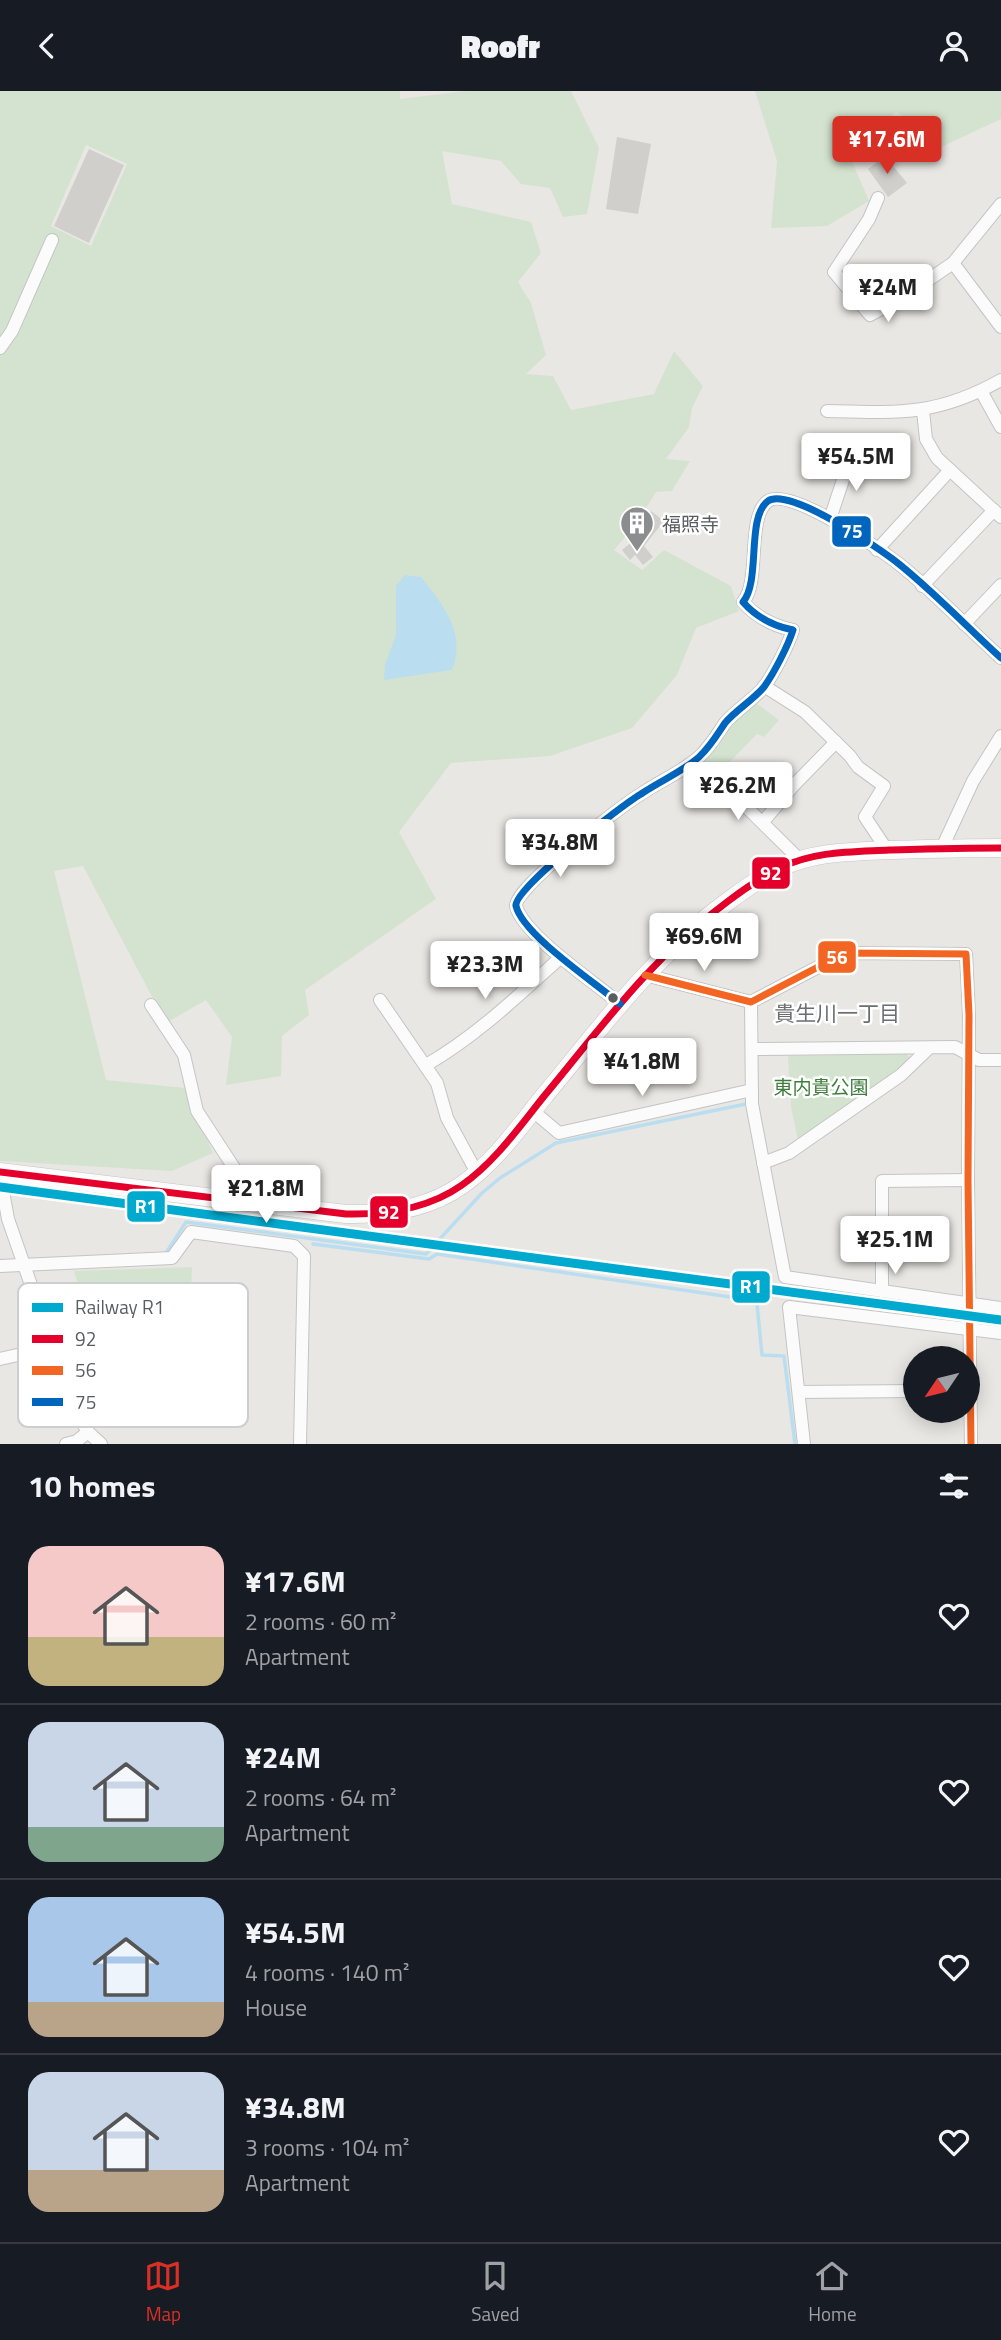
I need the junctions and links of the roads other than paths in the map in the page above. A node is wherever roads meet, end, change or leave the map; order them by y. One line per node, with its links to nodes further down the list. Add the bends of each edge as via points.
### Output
1 (878, 198): 4 (street, via 834,272 870,314)
2 (1001, 204): 4 (street)
3 (52, 240): 6 (street)
4 (953, 263): 5 (street)
5 (1001, 327)
6 (0, 348)
7 (1001, 380): 8 (street)
8 (981, 391): 10 (street); 11 (street)
9 (827, 411): 10 (street)
10 (923, 411): 13 (street, via 931,450)
11 (1001, 427)
12 (851, 456): 15 (street)
13 (950, 470): 14 (street); 16 (street)
14 (997, 514): 18 (street)
15 (830, 519): 16 (street); 21 (street, via 778,498 769,500 760,511 752,580 743,602 772,624 793,630)
16 (877, 550): 18 (street)
17 (1001, 585): 19 (street)
18 (922, 586): 19 (street)
19 (964, 625): 20 (street)
20 (1001, 658)
21 (764, 686): 23 (street, via 796,705); 24 (street)
22 (1001, 736): 26 (street, via 973,781)
23 (836, 742): 25 (street); 28 (street, via 858,767 884,786 865,817)
24 (686, 767): 25 (street, via 720,781); 30 (street, via 596,826 517,899 523,918)
25 (763, 822): 29 (street)
26 (942, 848): 27 (street); 28 (street)
27 (1001, 848)
28 (887, 851): 29 (street, via 842,852)
29 (800, 860): 31 (street, via 761,878 717,909)
30 (559, 958): 34 (street); 40 (street, via 489,1021)
31 (645, 975): 33 (street); 34 (street)
32 (380, 1000): 40 (street)
33 (751, 1002): 37 (street); 38 (street, via 845,953 966,954)
34 (620, 1004): 42 (street)
35 (151, 1005): 47 (street, via 184,1055 197,1111)
36 (929, 1048): 37 (street); 38 (street, via 955,1047); 43 (street, via 901,1075 789,1153)
37 (752, 1049): 41 (street)
38 (968, 1054): 39 (street, via 979,1060); 46 (street)
39 (1001, 1060)
40 (426, 1065): 45 (street, via 437,1083 447,1118)
41 (751, 1090): 42 (street, via 559,1133); 43 (street)
42 (533, 1111): 45 (street)
43 (763, 1163): 51 (street, via 785,1277)
44 (0, 1173): 47 (street); 49 (street)
45 (477, 1173): 47 (street, via 443,1196 383,1214)
46 (968, 1180): 51 (street, via 882,1181); 52 (street)
47 (257, 1203)
48 (0, 1266): 49 (street)
49 (24, 1266): 50 (street); 66 (street, via 173,1258 191,1232 294,1245 304,1256)
50 (29, 1283)
51 (881, 1291): 52 (street)
52 (969, 1304): 53 (street); 54 (street)
53 (1001, 1308)
54 (969, 1329): 55 (street); 56 (street); 60 (street, via 789,1307)
55 (1001, 1333)
56 (969, 1346)
57 (18, 1355): 58 (street)
58 (0, 1359)
59 (903, 1391): 60 (street)
60 (799, 1392): 67 (street)
61 (970, 1423): 68 (street)
62 (85, 1427): 63 (street)
63 (88, 1432): 64 (street); 65 (street)
64 (66, 1444)
65 (101, 1444)
66 (300, 1444)
67 (804, 1444)
68 (971, 1444)

